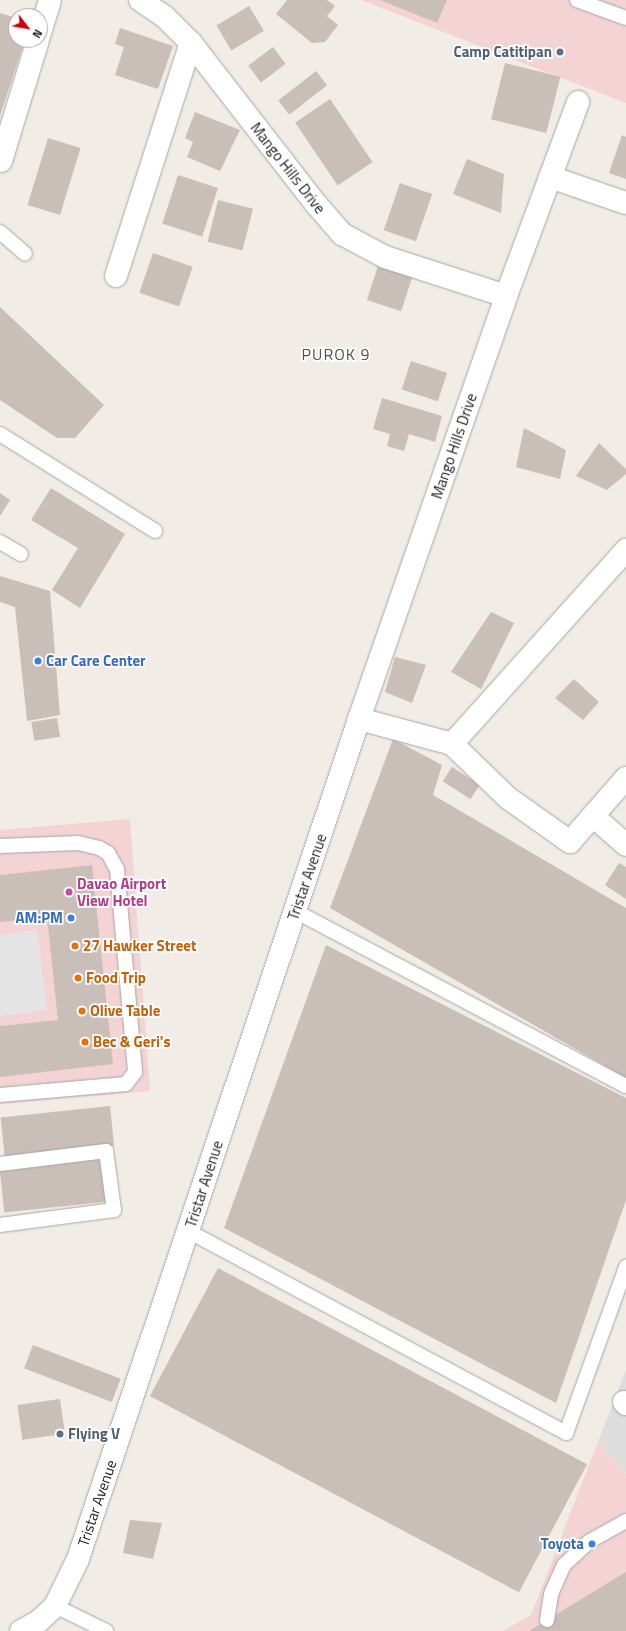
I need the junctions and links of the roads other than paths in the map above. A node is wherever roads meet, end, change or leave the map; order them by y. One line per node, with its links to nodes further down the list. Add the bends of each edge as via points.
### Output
1 (140, 0): 4 (street, Mango Hills Drive, via 165,17)
2 (577, 0): 3 (lane)
3 (626, 18)
4 (192, 43): 12 (street); 13 (street, Mango Hills Drive, via 342,234 385,257)
5 (36, 48): 7 (street)
6 (578, 102): 8 (street)
7 (1, 161)
8 (550, 177): 9 (street); 13 (street)
9 (626, 203)
10 (0, 232): 11 (lane)
11 (25, 254)
12 (116, 276)
13 (506, 296): 19 (street, Mango Hills Drive)
14 (0, 434): 15 (lane)
15 (155, 531)
16 (0, 542): 18 (lane)
17 (626, 550): 20 (street)
18 (21, 554)
19 (359, 719): 20 (street); 25 (street, Tristar Avenue)
20 (452, 744): 22 (street, via 503,793 570,842)
21 (626, 778): 22 (street)
22 (593, 816): 23 (street)
23 (626, 845)
24 (0, 846): 27 (lane, via 78,843 108,853 117,869 135,1072 126,1084)
25 (295, 911): 26 (lane); 30 (street, Tristar Avenue)
26 (626, 1086)
27 (0, 1095)
28 (0, 1164): 29 (lane, via 106,1151 114,1210)
29 (0, 1225)
30 (188, 1231): 31 (lane, via 566,1433); 33 (street, Tristar Avenue, via 78,1559)
31 (626, 1266)
32 (626, 1521): 34 (lane, via 590,1541 568,1560 551,1594)
33 (55, 1606): 35 (street, Tristar Avenue, via 40,1621); 36 (lane)
34 (547, 1620)
35 (21, 1631)
36 (106, 1631)

